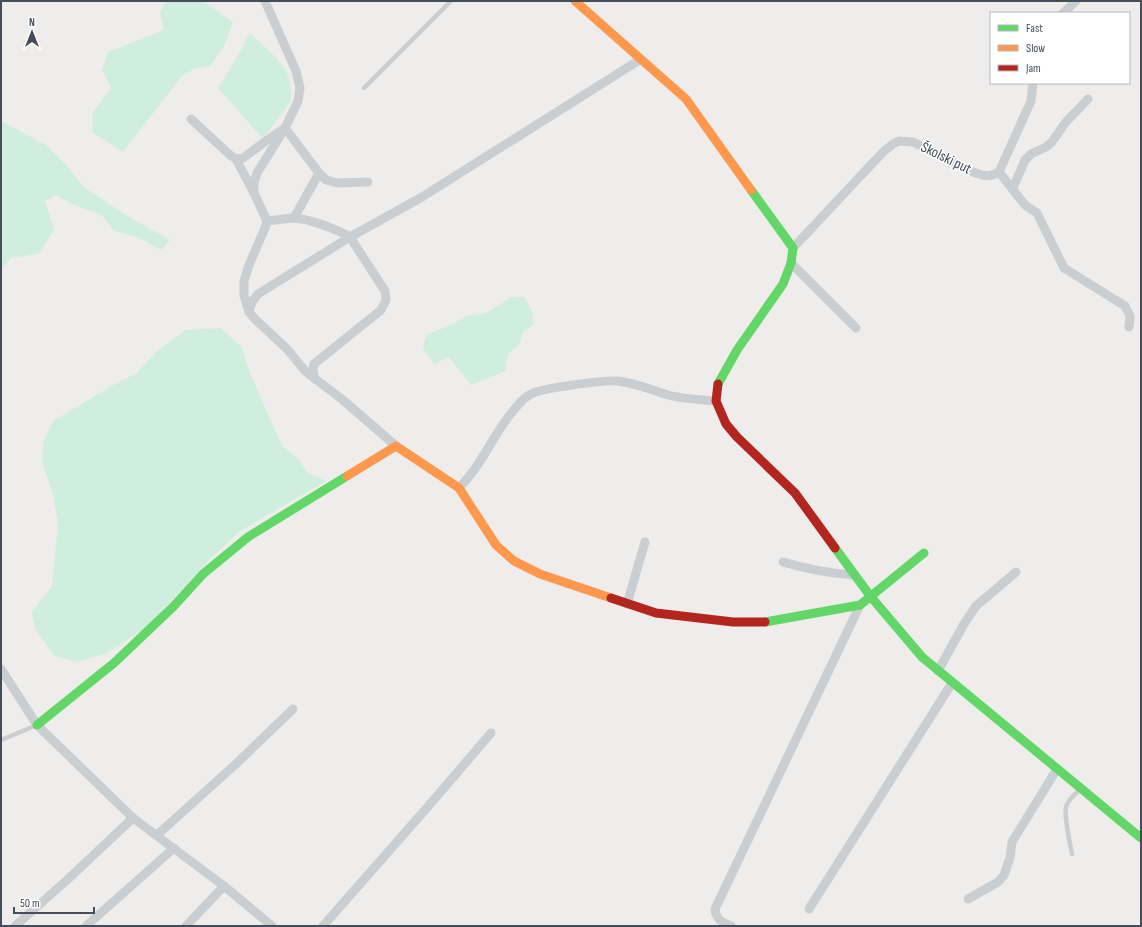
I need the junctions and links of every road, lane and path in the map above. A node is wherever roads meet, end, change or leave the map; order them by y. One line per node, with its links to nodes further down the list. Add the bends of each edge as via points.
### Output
1 (266, 1): 11 (street, via 296,71 300,88 298,101)
2 (451, 1): 8 (lane)
3 (575, 1): 6 (street)
4 (1076, 1): 5 (street)
5 (1064, 12)
6 (641, 59): 20 (street, via 422,197); 21 (street, via 686,99)
7 (1033, 84): 13 (street, via 1031,101)
8 (364, 88)
9 (1088, 99): 16 (street, via 1065,123 1052,142 1031,154)
10 (191, 119): 12 (street)
11 (285, 128): 12 (street, via 243,158); 14 (street); 17 (street, via 257,173)
12 (236, 159): 17 (street)
13 (999, 172): 16 (street); 21 (street, Školski put, via 992,176 982,175 913,142 899,141 883,152)
14 (319, 173): 15 (street, via 326,180 337,183); 18 (street)
15 (368, 182)
16 (1013, 188): 24 (street, via 1025,205 1037,213 1064,268 1125,306 1130,316)
17 (254, 193): 19 (street)
18 (294, 218): 19 (street); 20 (street, via 316,223)
19 (267, 221): 23 (street, via 244,281 244,296)
20 (350, 237): 23 (street, via 258,294); 26 (street, via 385,291 386,300 381,310 314,364)
21 (793, 248): 22 (street)
22 (791, 263): 25 (street); 27 (street, via 783,284 718,382)
23 (249, 312): 26 (street, via 288,350 305,372)
24 (1129, 327)
25 (856, 328)
26 (314, 378): 28 (street)
27 (716, 401): 29 (street, via 670,395 618,382 602,382 531,394 510,413 470,476); 34 (street, via 726,424 794,493)
28 (396, 446): 29 (street); 42 (street, via 248,537 203,574 173,608 114,663)
29 (459, 488): 36 (street, via 496,544 514,561 540,574)
30 (645, 542): 36 (street)
31 (924, 553): 35 (street)
32 (783, 562): 34 (street, via 831,573)
33 (1016, 572): 39 (street, via 976,606)
34 (853, 575): 35 (street)
35 (871, 597): 37 (street); 39 (street, via 922,657)
36 (628, 604): 37 (street, via 656,613 734,622 765,622)
37 (860, 606): 60 (street, via 715,909 721,922)
38 (1, 669): 42 (street)
39 (938, 671): 40 (street)
40 (952, 682): 45 (street); 54 (street)
41 (293, 709): 48 (street)
42 (37, 725): 44 (lane); 47 (street)
43 (491, 733): 59 (street)
44 (1, 740)
45 (1057, 769): 46 (street); 53 (street, via 1012,842 1004,875 998,882)
46 (1081, 788): 49 (street); 51 (lane, via 1066,807)
47 (133, 818): 48 (street); 55 (street)
48 (157, 835): 50 (street)
49 (1141, 838)
50 (174, 848): 52 (street); 56 (street)
51 (1072, 854)
52 (224, 886): 57 (street); 58 (street)
53 (968, 899)
54 (809, 909)
55 (15, 926)
56 (86, 926)
57 (186, 926)
58 (272, 926)
59 (322, 926)
60 (731, 926)

